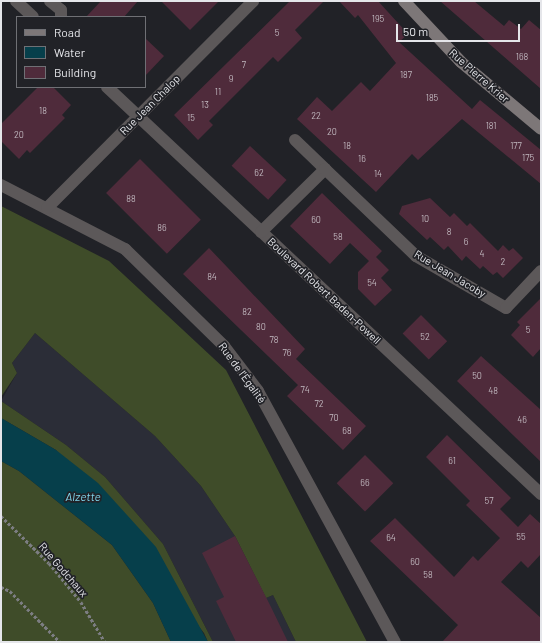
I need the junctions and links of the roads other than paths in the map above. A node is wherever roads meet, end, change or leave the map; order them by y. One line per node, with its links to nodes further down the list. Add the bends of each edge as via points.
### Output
1 (16, 1): 5 (street)
2 (50, 1): 6 (street, via 61,10)
3 (253, 1): 8 (street, Rue Jean Chalop)
4 (404, 1): 9 (main road, Rue Pierre Krier, via 461,62)
5 (32, 16)
6 (61, 16)
7 (108, 88): 8 (street, Boulevard Robert Baden-Powell)
8 (138, 116): 13 (street, Rue Jean Chalop); 14 (street, Boulevard Robert Baden-Powell)
9 (541, 129)
10 (295, 140): 11 (street, Rue Jean Jacoby)
11 (325, 169): 14 (street); 15 (street, Rue Jean Jacoby, via 416,256 506,308)
12 (1, 185): 13 (street, Rue de l'Égalité)
13 (46, 208): 17 (street, Rue de l'Égalité, via 125,249 224,346 258,391)
14 (261, 232): 16 (street, Boulevard Robert Baden-Powell)
15 (541, 271)
16 (541, 494)
17 (395, 642)

